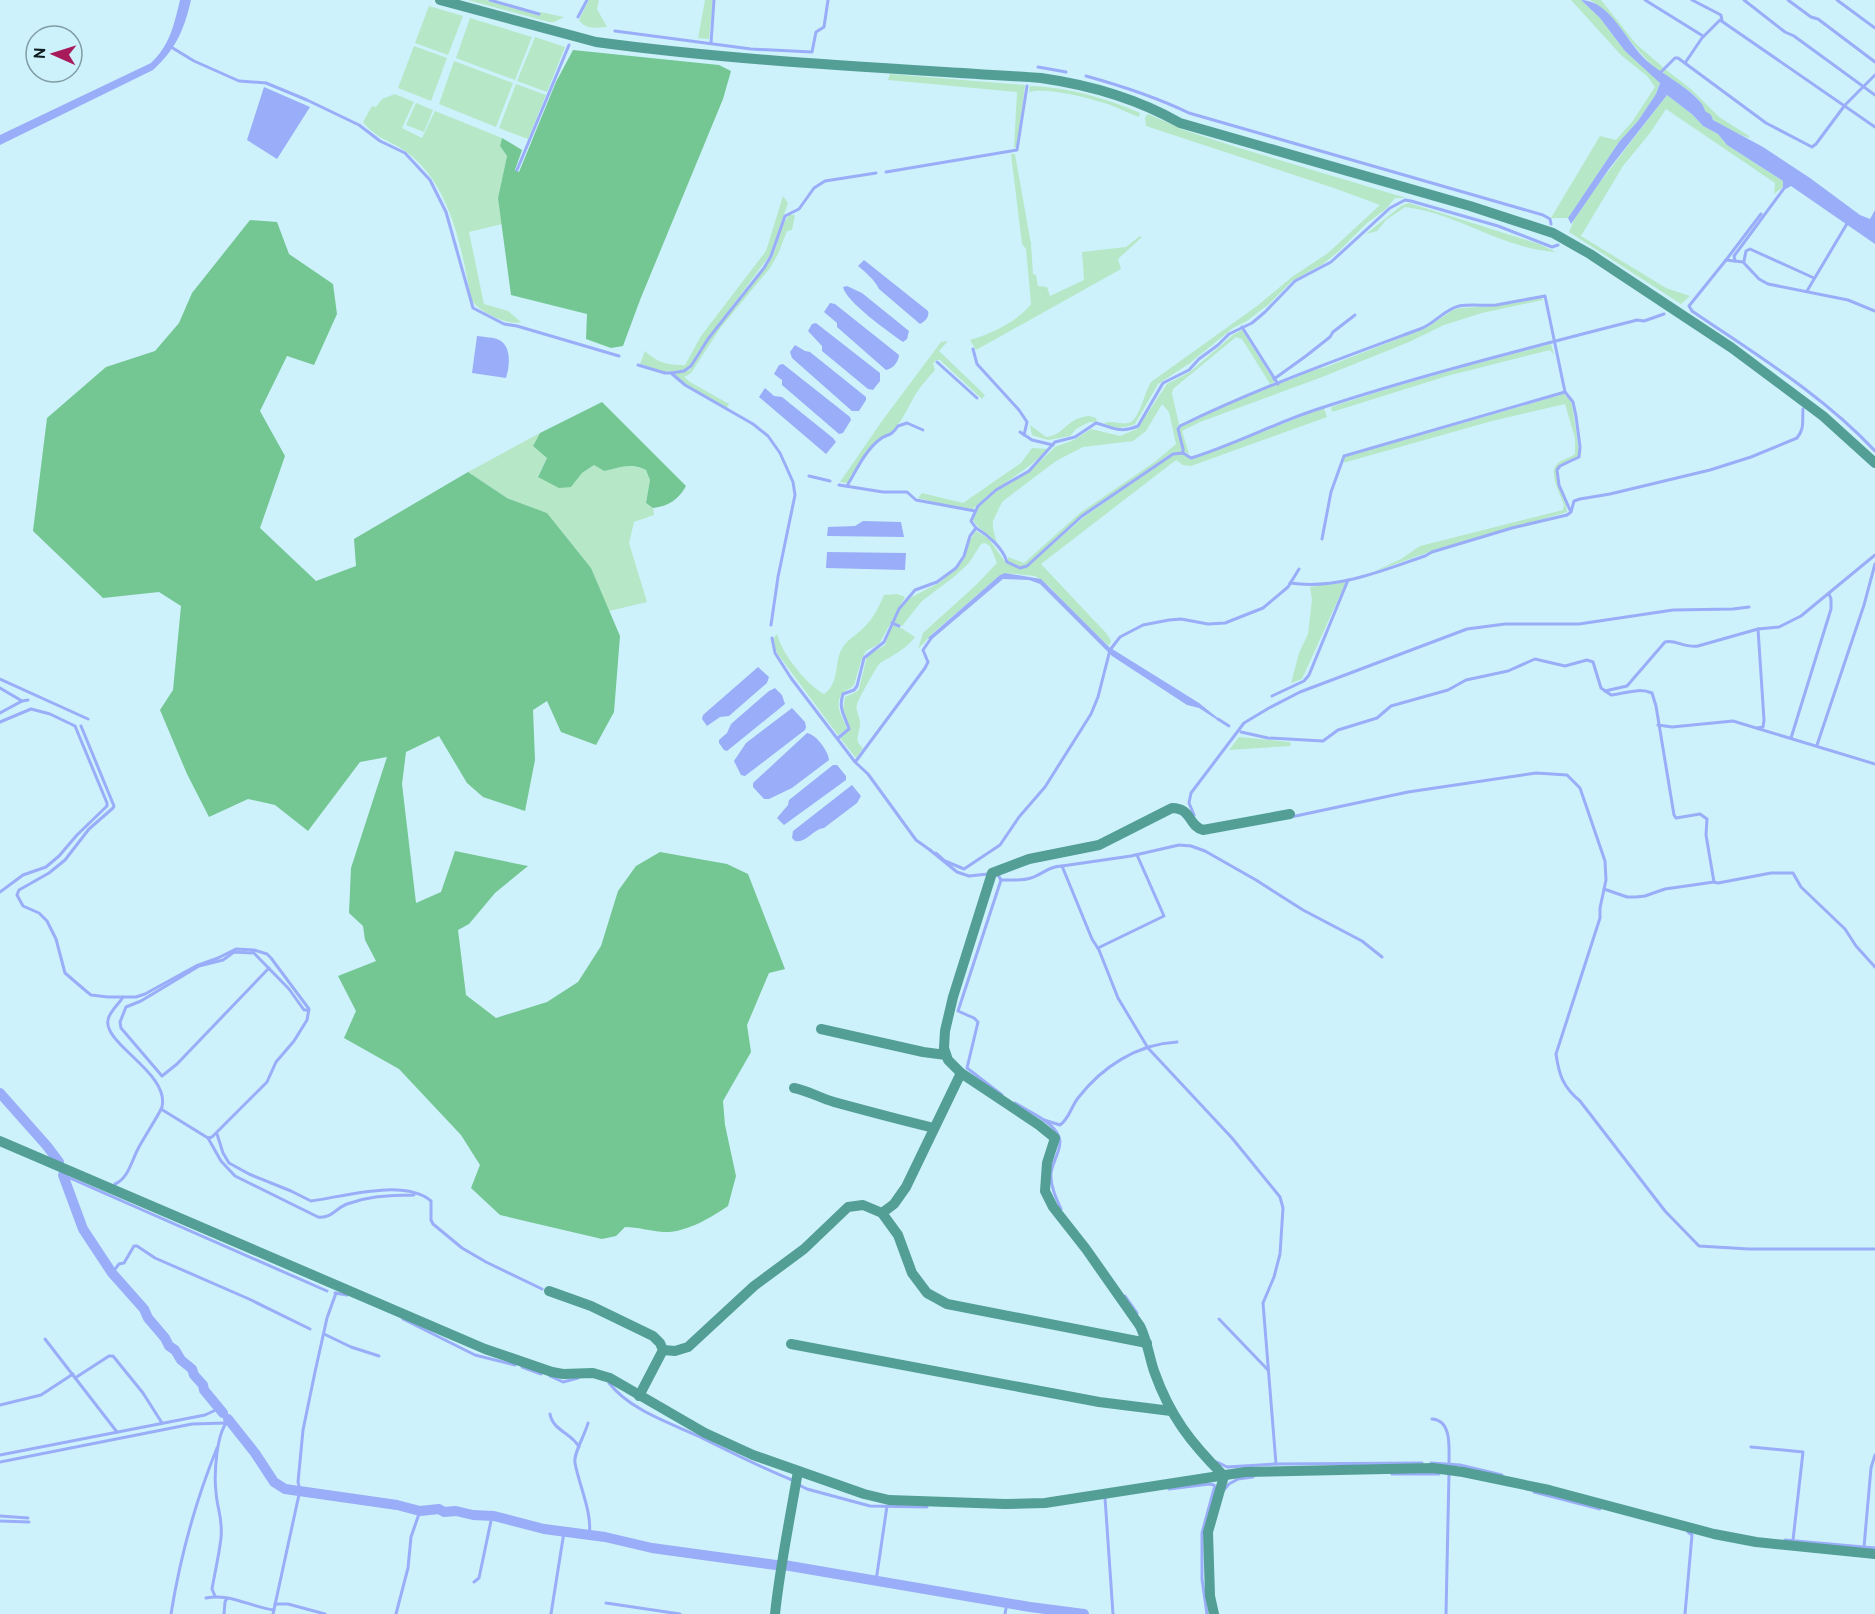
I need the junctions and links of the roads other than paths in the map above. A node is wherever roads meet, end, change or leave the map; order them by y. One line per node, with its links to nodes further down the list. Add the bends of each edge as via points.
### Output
1 (440, 0): 2 (street, via 619,45 1070,82 1102,89 1180,123 1509,218 1566,240 1647,291 1780,384)
2 (1875, 463)
3 (1290, 814): 5 (street, via 1203,830 1185,811 1172,808 1099,845 1029,859 992,873 952,997 945,1031)
4 (821, 1029): 5 (street)
5 (946, 1055): 6 (street)
6 (961, 1074): 8 (street); 12 (street, via 1054,1138 1047,1163 1046,1191 1053,1207 1128,1307)
7 (794, 1088): 8 (street)
8 (934, 1128): 10 (street, via 906,1187)
9 (0, 1140): 15 (street, via 486,1349 552,1372 593,1373 610,1378)
10 (882, 1213): 12 (street, via 898,1235 912,1273 927,1293 947,1304); 14 (street, via 863,1205 848,1207 688,1347)
11 (549, 1291): 14 (street, via 653,1336)
12 (1147, 1343): 16 (street)
13 (791, 1344): 16 (street, via 1099,1402)
14 (663, 1350): 15 (street)
15 (639, 1396): 17 (street, via 705,1433)
16 (1171, 1411): 18 (street)
17 (798, 1471): 18 (street, via 889,1500 1005,1504 1045,1503); 20 (street, via 779,1569)
18 (1224, 1476): 19 (street, via 1291,1470 1445,1469 1549,1490 1714,1534); 21 (street, via 1209,1532)
19 (1875, 1554)
20 (775, 1614)
21 (1214, 1614)

